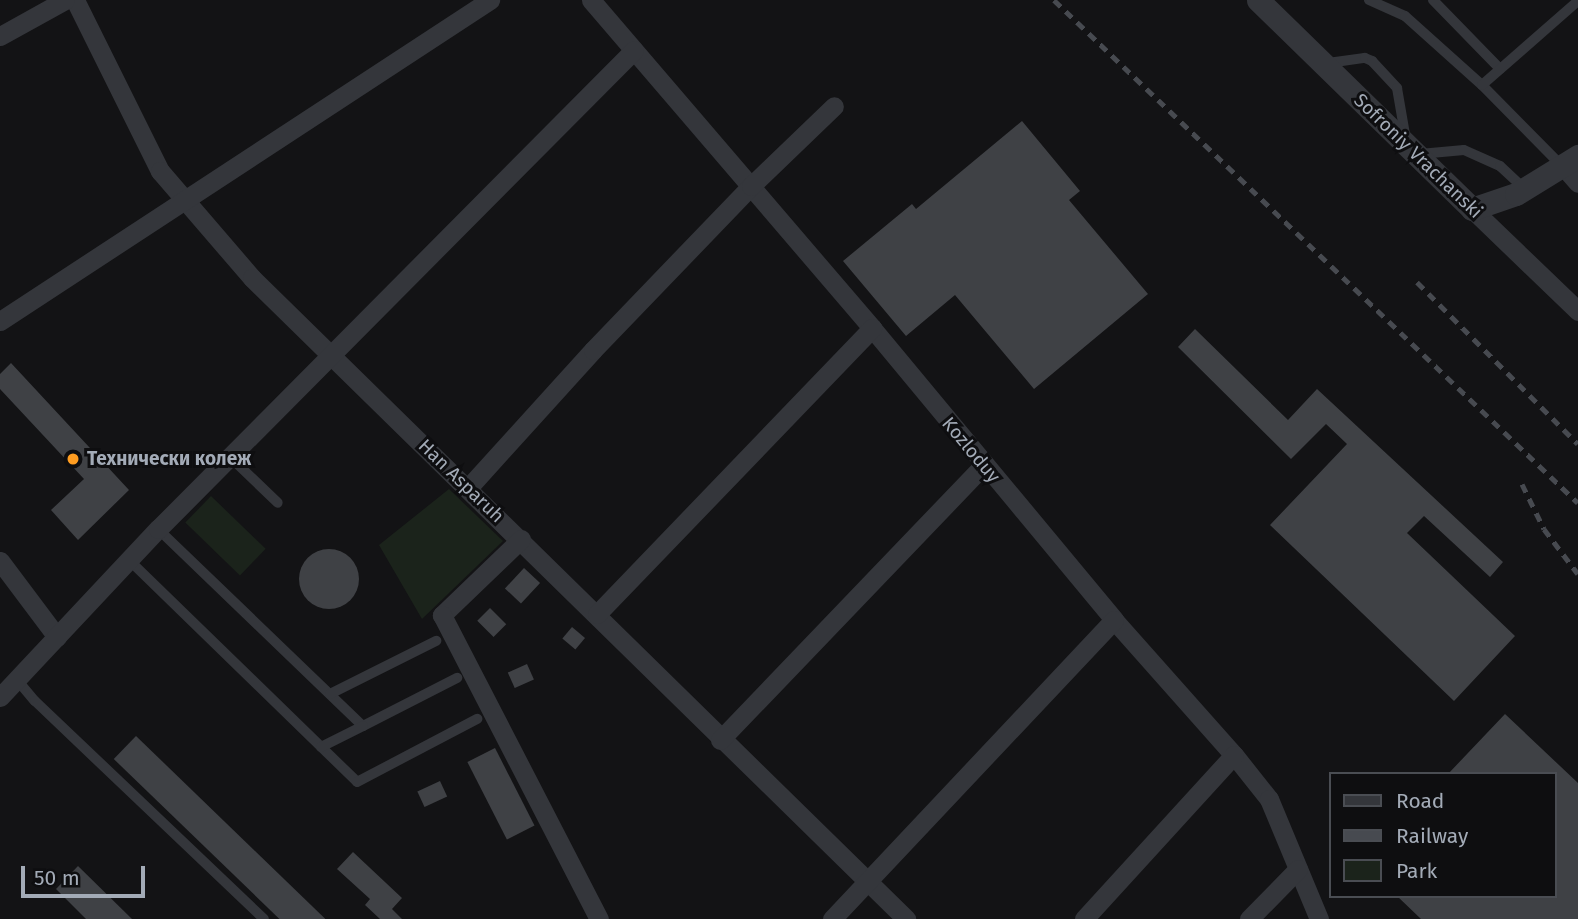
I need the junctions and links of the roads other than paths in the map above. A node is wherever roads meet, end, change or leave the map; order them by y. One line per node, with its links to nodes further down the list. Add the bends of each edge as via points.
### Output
1 (65, 0): 9 (street)
2 (75, 0): 19 (street, Han Asparuh, via 160,171)
3 (490, 0): 19 (street)
4 (591, 0): 10 (street, Kozloduy)
5 (1258, 0): 11 (street, Sofroniy Vrachanski)
6 (1368, 0): 13 (lane, via 1405,16)
7 (1433, 0): 12 (lane)
8 (1578, 1): 12 (lane)
9 (0, 37)
10 (634, 50): 17 (street, Kozloduy); 24 (street)
11 (1324, 64): 15 (street, Sofroniy Vrachanski); 15 (lane, via 1372,61 1397,88)
12 (1500, 69): 13 (lane)
13 (1482, 85): 16 (lane)
14 (834, 106): 17 (street)
15 (1412, 150): 18 (lane, via 1464,150 1500,166); 20 (street, Sofroniy Vrachanski)
16 (1573, 169): 18 (street)
17 (751, 186): 23 (street, Kozloduy); 27 (street)
18 (1525, 190): 20 (street)
19 (183, 200): 22 (street); 24 (street, Han Asparuh, via 251,278)
20 (1472, 209): 21 (street, Sofroniy Vrachanski)
21 (1578, 311)
22 (0, 321)
23 (872, 328): 26 (street, Kozloduy); 33 (street)
24 (333, 356): 25 (street); 27 (street, Han Asparuh)
25 (230, 457): 28 (lane); 29 (street)
26 (984, 465): 34 (street, Kozloduy); 43 (street)
27 (468, 488): 30 (street, Han Asparuh)
28 (278, 503)
29 (158, 529): 31 (street); 39 (lane)
30 (521, 540): 33 (street, Han Asparuh); 49 (street, via 442,615)
31 (129, 560): 35 (street); 44 (lane)
32 (0, 561): 35 (street)
33 (597, 614): 43 (street, Han Asparuh)
34 (1114, 620): 45 (street, Kozloduy); 47 (street)
35 (57, 636): 38 (street)
36 (436, 641): 39 (lane)
37 (457, 678): 42 (lane)
38 (18, 681): 40 (street); 48 (lane)
39 (330, 694): 42 (lane)
40 (0, 697)
41 (477, 719): 44 (lane, via 357,782)
42 (363, 726): 44 (lane)
43 (720, 740): 47 (street, Han Asparuh)
44 (321, 747)
45 (1234, 755): 46 (street, Kozloduy, via 1269,799); 52 (street)
46 (1298, 869): 53 (street); 54 (street, Kozloduy)
47 (868, 883): 50 (street); 51 (street, Han Asparuh)
48 (264, 919)
49 (599, 919)
50 (832, 919)
51 (906, 919)
52 (1084, 919)
53 (1249, 919)
54 (1319, 919)

